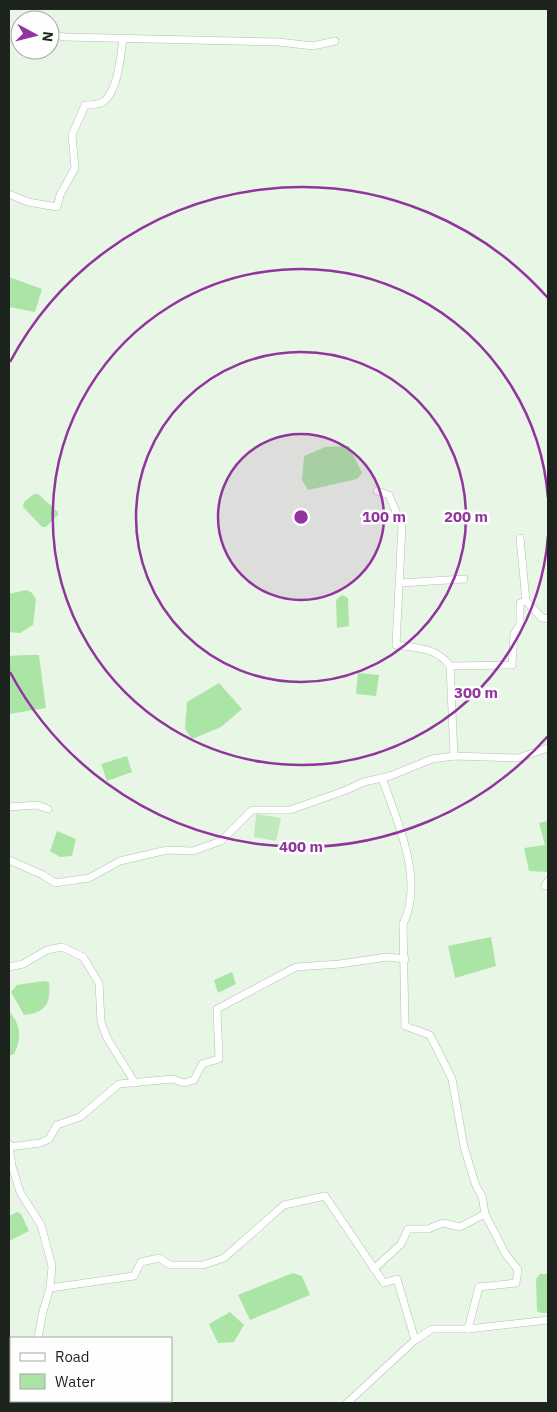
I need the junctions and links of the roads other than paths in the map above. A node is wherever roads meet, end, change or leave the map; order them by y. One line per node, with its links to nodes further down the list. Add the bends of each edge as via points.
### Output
1 (60, 36): 2 (street)
2 (123, 38): 3 (street, via 279,42 313,46); 4 (street, via 117,74 108,98 102,103 85,106 72,134 75,168 56,207 28,202)
3 (335, 41)
4 (9, 194)
5 (377, 491): 8 (street, via 389,495 402,526)
6 (520, 538): 9 (street)
7 (464, 579): 8 (street)
8 (400, 583): 11 (street, via 396,645 432,650)
9 (526, 601): 10 (street, via 542,618); 11 (street, via 520,603 520,624 514,634 512,664)
10 (548, 619)
11 (450, 666): 13 (street)
12 (548, 748): 13 (street, via 518,758)
13 (454, 756): 14 (street, via 432,760)
14 (382, 778): 17 (street, via 290,810 252,810 220,841 193,851 167,850 120,861 89,878 55,884); 18 (street, via 400,829 410,873 410,909 403,924)
15 (9, 807): 16 (street, via 37,805)
16 (48, 809)
17 (9, 860)
18 (405, 959): 20 (street, via 387,957 296,967 218,1008 219,1059 202,1064 194,1080); 22 (street, via 405,1026 430,1035 452,1078 464,1147)
19 (9, 967): 20 (street, via 62,947 83,957 99,983 101,1022 107,1038)
20 (135, 1083): 21 (street, via 119,1084 80,1117 57,1125 49,1139 40,1143)
21 (9, 1145): 24 (street, via 20,1192 41,1225 47,1242 52,1266)
22 (486, 1214): 23 (street, via 460,1227 442,1223 428,1230 408,1229 401,1244); 26 (street, via 505,1253 518,1270 516,1283 479,1287)
23 (374, 1269): 24 (street, via 324,1196 284,1205 224,1258 202,1265 170,1265 159,1258 141,1262 134,1276); 28 (street, via 384,1283 397,1279)
24 (50, 1288): 27 (street)
25 (548, 1320): 26 (street)
26 (468, 1329): 28 (street, via 432,1329)
27 (38, 1337)
28 (415, 1340): 29 (street)
29 (347, 1403)

